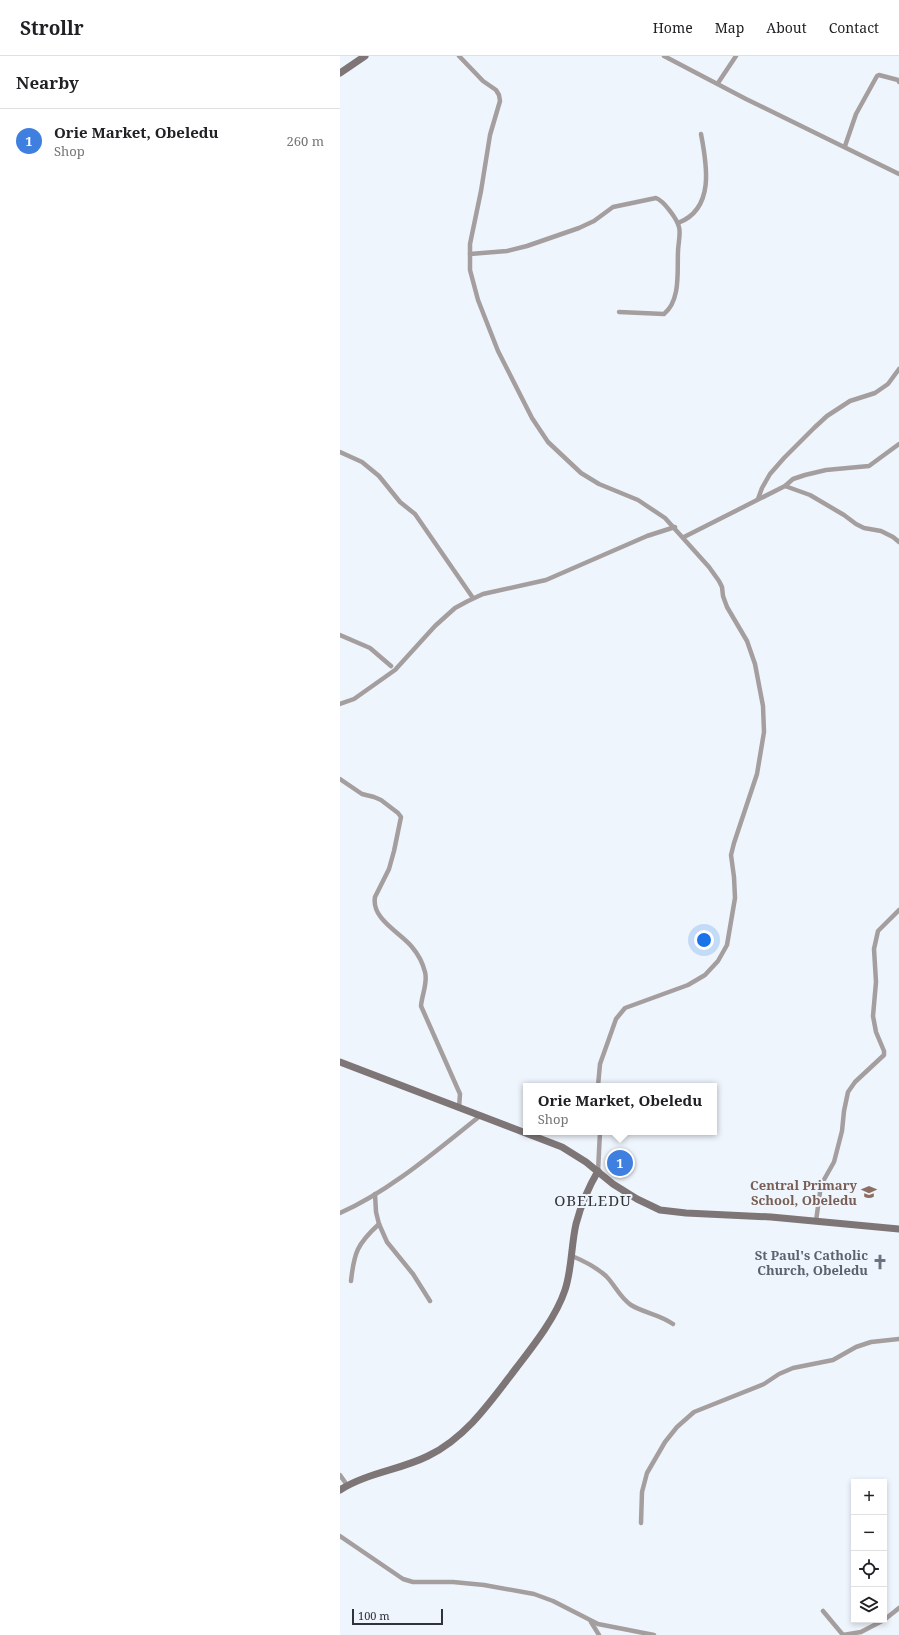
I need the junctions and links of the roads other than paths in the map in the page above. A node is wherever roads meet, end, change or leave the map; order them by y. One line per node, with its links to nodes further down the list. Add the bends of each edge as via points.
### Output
1 (365, 56): 5 (main road)
2 (460, 56): 13 (street, via 483,81 496,90 500,101 490,135)
3 (664, 56): 8 (street)
4 (736, 56): 8 (street)
5 (355, 58): 6 (main road)
6 (340, 73)
7 (899, 82): 10 (street, via 877,76 856,114)
8 (718, 83): 10 (street)
9 (701, 134): 12 (street, via 706,160 702,204)
10 (845, 146): 11 (street)
11 (899, 174)
12 (678, 223): 13 (street, via 661,200 650,198 613,207 579,228 527,246 507,251); 14 (street, via 680,231 677,284 669,310 664,314)
13 (470, 254): 20 (street, via 472,277 486,322 532,418 548,442 587,477 613,491 638,500)
14 (619, 312)
15 (899, 369): 19 (street, via 882,388 850,401 827,416 770,474)
16 (899, 444): 18 (street, via 869,466 812,473)
17 (340, 452): 23 (street, via 362,462 379,476 400,502 415,514)
18 (785, 486): 19 (street); 22 (street, via 810,495 856,524 881,531)
19 (758, 499): 21 (street)
20 (675, 527): 21 (street); 23 (street, via 647,536 546,580)
21 (684, 537): 30 (street, via 719,581 727,607 747,640 755,664 763,706 757,774 731,855 735,898 727,945 718,961 705,975 688,985 625,1008 616,1019 600,1064)
22 (899, 542)
23 (473, 598): 26 (street, via 455,608 435,626 395,670 354,698)
24 (340, 635): 25 (street, via 370,648)
25 (391, 666)
26 (340, 704)
27 (340, 779): 31 (street, via 362,794 381,800 401,817 389,869 374,902 382,919 412,946 425,971 421,1006 460,1094)
28 (899, 910): 39 (street, via 878,931 874,949 876,982 873,1016 884,1055 848,1092 842,1131 834,1162 822,1185)
29 (340, 1062): 31 (main road)
30 (598, 1083)
31 (459, 1108): 32 (main road)
32 (480, 1116): 33 (main road); 37 (street)
33 (523, 1132)
34 (530, 1135): 36 (main road, via 562,1147)
35 (600, 1135): 36 (street)
36 (598, 1171): 39 (main road, via 613,1184 660,1210); 42 (main road, via 585,1197 576,1225)
37 (375, 1194): 38 (street, via 359,1205); 40 (street)
38 (340, 1213)
39 (816, 1221): 41 (main road)
40 (379, 1224): 43 (street, via 356,1251); 44 (street, via 387,1242 413,1274)
41 (899, 1229)
42 (572, 1256): 45 (street, via 607,1277 630,1304 663,1317); 48 (main road, via 565,1290 556,1308 534,1345 486,1409 444,1448)
43 (351, 1281)
44 (430, 1301)
45 (673, 1324)
46 (899, 1339): 50 (street, via 871,1342 833,1360 793,1368 764,1384 694,1412 665,1442 647,1473 642,1492)
47 (340, 1475): 48 (street)
48 (347, 1485): 49 (main road)
49 (340, 1490)
50 (641, 1523)
51 (340, 1536): 55 (street, via 403,1579 413,1582 453,1582 534,1594 553,1601)
52 (899, 1608): 54 (street)
53 (823, 1611): 56 (street, via 843,1635 861,1632)
54 (887, 1618)
55 (590, 1622): 57 (street); 58 (street)
56 (878, 1623)
57 (599, 1635)
58 (654, 1635)

